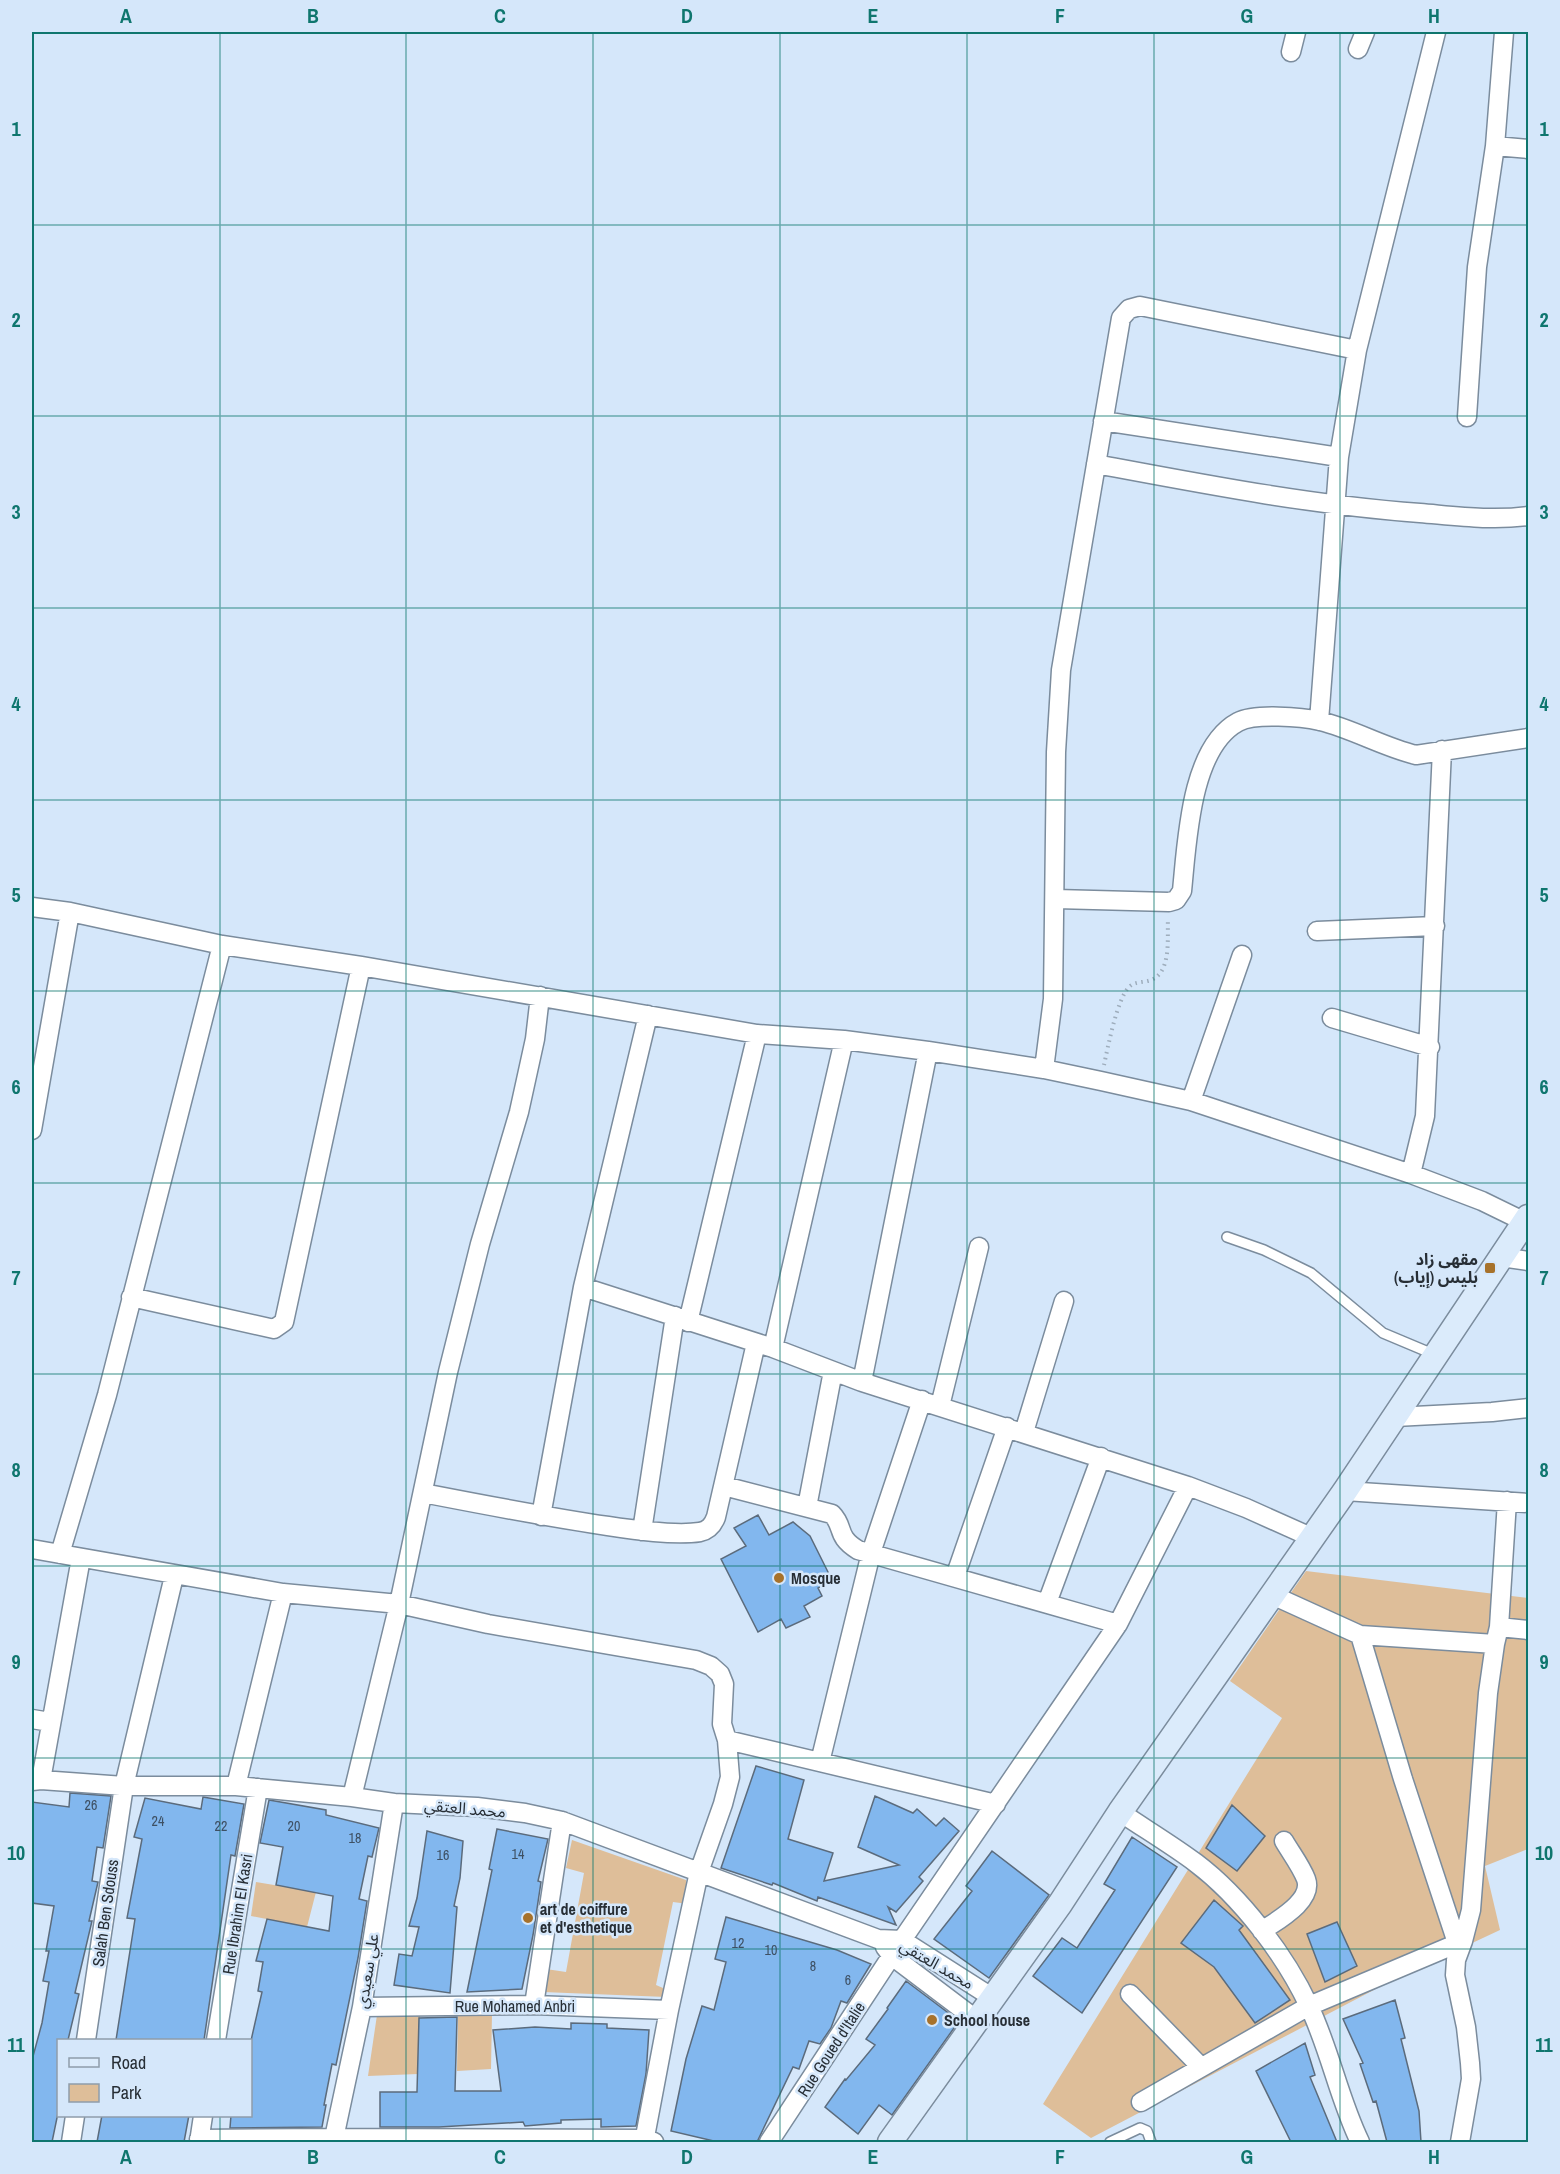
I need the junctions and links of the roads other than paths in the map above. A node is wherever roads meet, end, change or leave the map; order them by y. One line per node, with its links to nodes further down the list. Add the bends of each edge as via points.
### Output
1 (1296, 32): 6 (street)
2 (1365, 32): 5 (street)
3 (1436, 32): 9 (street)
4 (1504, 32): 7 (street)
5 (1358, 49)
6 (1291, 52)
7 (1494, 146): 8 (street); 10 (street, via 1477,267)
8 (1528, 150)
9 (1358, 350): 11 (street, via 1140,306 1121,318); 12 (street)
10 (1467, 417)
11 (1103, 421): 12 (street); 13 (street)
12 (1339, 457): 14 (street)
13 (1096, 464): 14 (street); 19 (street, via 1061,670 1056,752)
14 (1336, 505): 15 (street, via 1503,519); 16 (street)
15 (1528, 516)
16 (1319, 721): 18 (street, via 1398,751 1416,755); 19 (street, via 1256,717 1239,721 1221,735 1198,778 1182,891 1176,900)
17 (1528, 738): 18 (street)
18 (1442, 750): 22 (street)
19 (1056, 899): 34 (street, via 1053,999)
20 (32, 907): 21 (street)
21 (70, 912): 24 (street); 36 (street)
22 (1435, 926): 23 (street); 32 (street)
23 (1317, 931)
24 (222, 945): 26 (street); 44 (street)
25 (1242, 955): 35 (street)
26 (361, 966): 27 (street); 44 (street, via 284,1322 274,1329)
27 (540, 996): 28 (street); 60 (street, via 519,1112 448,1372)
28 (648, 1015): 30 (street); 43 (street)
29 (1332, 1018): 32 (street)
30 (757, 1034): 31 (street); 46 (street)
31 (844, 1040): 33 (street); 47 (street)
32 (1430, 1047): 37 (street, via 1425,1116)
33 (928, 1051): 34 (street); 50 (street)
34 (1044, 1069): 35 (street)
35 (1191, 1101): 37 (street)
36 (32, 1130)
37 (1411, 1174): 38 (street)
38 (1527, 1220): 41 (street)
39 (1227, 1237): 48 (lane, via 1311,1273 1383,1333)
40 (979, 1247): 52 (street)
41 (1501, 1257): 42 (street); 48 (street)
42 (1528, 1261)
43 (583, 1287): 46 (street); 64 (street)
44 (131, 1297): 69 (street)
45 (1064, 1301): 55 (street)
46 (681, 1319): 47 (street); 65 (street)
47 (764, 1346): 49 (street); 57 (street)
48 (1436, 1355): 54 (street)
49 (832, 1371): 50 (street); 63 (street)
50 (862, 1382): 51 (street)
51 (922, 1400): 52 (street); 68 (street)
52 (940, 1406): 55 (street)
53 (1528, 1408): 54 (street)
54 (1395, 1417): 59 (street)
55 (1016, 1430): 56 (street); 72 (street)
56 (1101, 1457): 58 (street); 75 (street)
57 (724, 1486): 63 (street); 65 (street, via 713,1525 707,1530)
58 (1188, 1486): 66 (street); 77 (street, Rue Goued d'Italie)
59 (1345, 1491): 61 (street); 66 (street)
60 (423, 1493): 64 (street); 76 (street)
61 (1507, 1501): 62 (street); 80 (street)
62 (1528, 1503)
63 (807, 1507): 68 (street, via 832,1514 847,1542)
64 (541, 1516): 65 (street)
65 (642, 1531)
66 (1313, 1538): 74 (street)
67 (32, 1549): 69 (street)
68 (871, 1553): 72 (street); 84 (street)
69 (60, 1554): 70 (street)
70 (81, 1558): 71 (street); 82 (street)
71 (174, 1576): 73 (street); 86 (street, Salah Ben Sdouss)
72 (955, 1577): 75 (street)
73 (283, 1593): 76 (street); 87 (street)
74 (1272, 1595): 79 (street); 92 (street)
75 (1047, 1603): 77 (street)
76 (399, 1604): 83 (street, via 711,1666 724,1684 722,1724); 89 (street)
77 (1118, 1624): 91 (street, Rue Goued d'Italie)
78 (1528, 1630): 80 (street)
79 (1360, 1635): 80 (street); 99 (street, via 1403,1779)
80 (1497, 1636): 99 (street, via 1483,1749 1471,1910)
81 (32, 1719): 82 (street)
82 (50, 1722): 85 (street)
83 (727, 1740): 84 (street); 95 (street, via 730,1777)
84 (820, 1762): 91 (street)
85 (36, 1781): 86 (street, محمد العتقي)
86 (124, 1786): 87 (street, محمد العتقي); 108 (street, Salah Ben Sdouss)
87 (236, 1786): 88 (street, محمد العتقي)
88 (258, 1788): 89 (street, محمد العتقي); 109 (street, Rue Ibrahim El Kasri)
89 (352, 1797): 90 (street, محمد العتقي)
90 (394, 1803): 93 (street, محمد العتقي, via 477,1807); 105 (street, علي سعيدي)
91 (996, 1804): 98 (street, Rue Goued d'Italie)
92 (1120, 1812): 96 (street, via 1196,1863); 102 (street)
93 (562, 1821): 95 (street, محمد العتقي); 103 (street)
94 (1284, 1841): 96 (street, via 1308,1886 1301,1901)
95 (699, 1872): 97 (street, محمد العتقي); 106 (street)
96 (1262, 1931): 104 (street)
97 (878, 1939): 98 (street, محمد العتقي); 100 (street, محمد العتقي)
98 (902, 1940): 100 (street, Rue Goued d'Italie); 102 (street, محمد العتقي)
99 (1460, 1942): 104 (street); 124 (street, via 1455,1975 1470,2048 1471,2079)
100 (892, 1956): 107 (street, محمد العتقي); 119 (street, Rue Goued d'Italie)
101 (1130, 1994): 110 (street)
102 (993, 1998): 107 (street)
103 (534, 2005): 105 (street, Rue Mohamed Anbri); 106 (street, Rue Mohamed Anbri)
104 (1309, 2006): 110 (street); 123 (street)
105 (362, 2007): 114 (street, علي سعيدي)
106 (669, 2010): 117 (street)
107 (978, 2020): 120 (street)
108 (86, 2039)
109 (216, 2039)
110 (1201, 2067): 111 (street)
111 (1141, 2102)
112 (75, 2117): 118 (street)
113 (203, 2117): 116 (street)
114 (334, 2138): 115 (street); 116 (street)
115 (388, 2140): 117 (street)
116 (199, 2141)
117 (648, 2141)
118 (71, 2142)
119 (769, 2142)
120 (890, 2142)
121 (1110, 2142): 122 (lane, via 1140,2128 1147,2131)
122 (1151, 2142)
123 (1360, 2142)
124 (1460, 2142)

